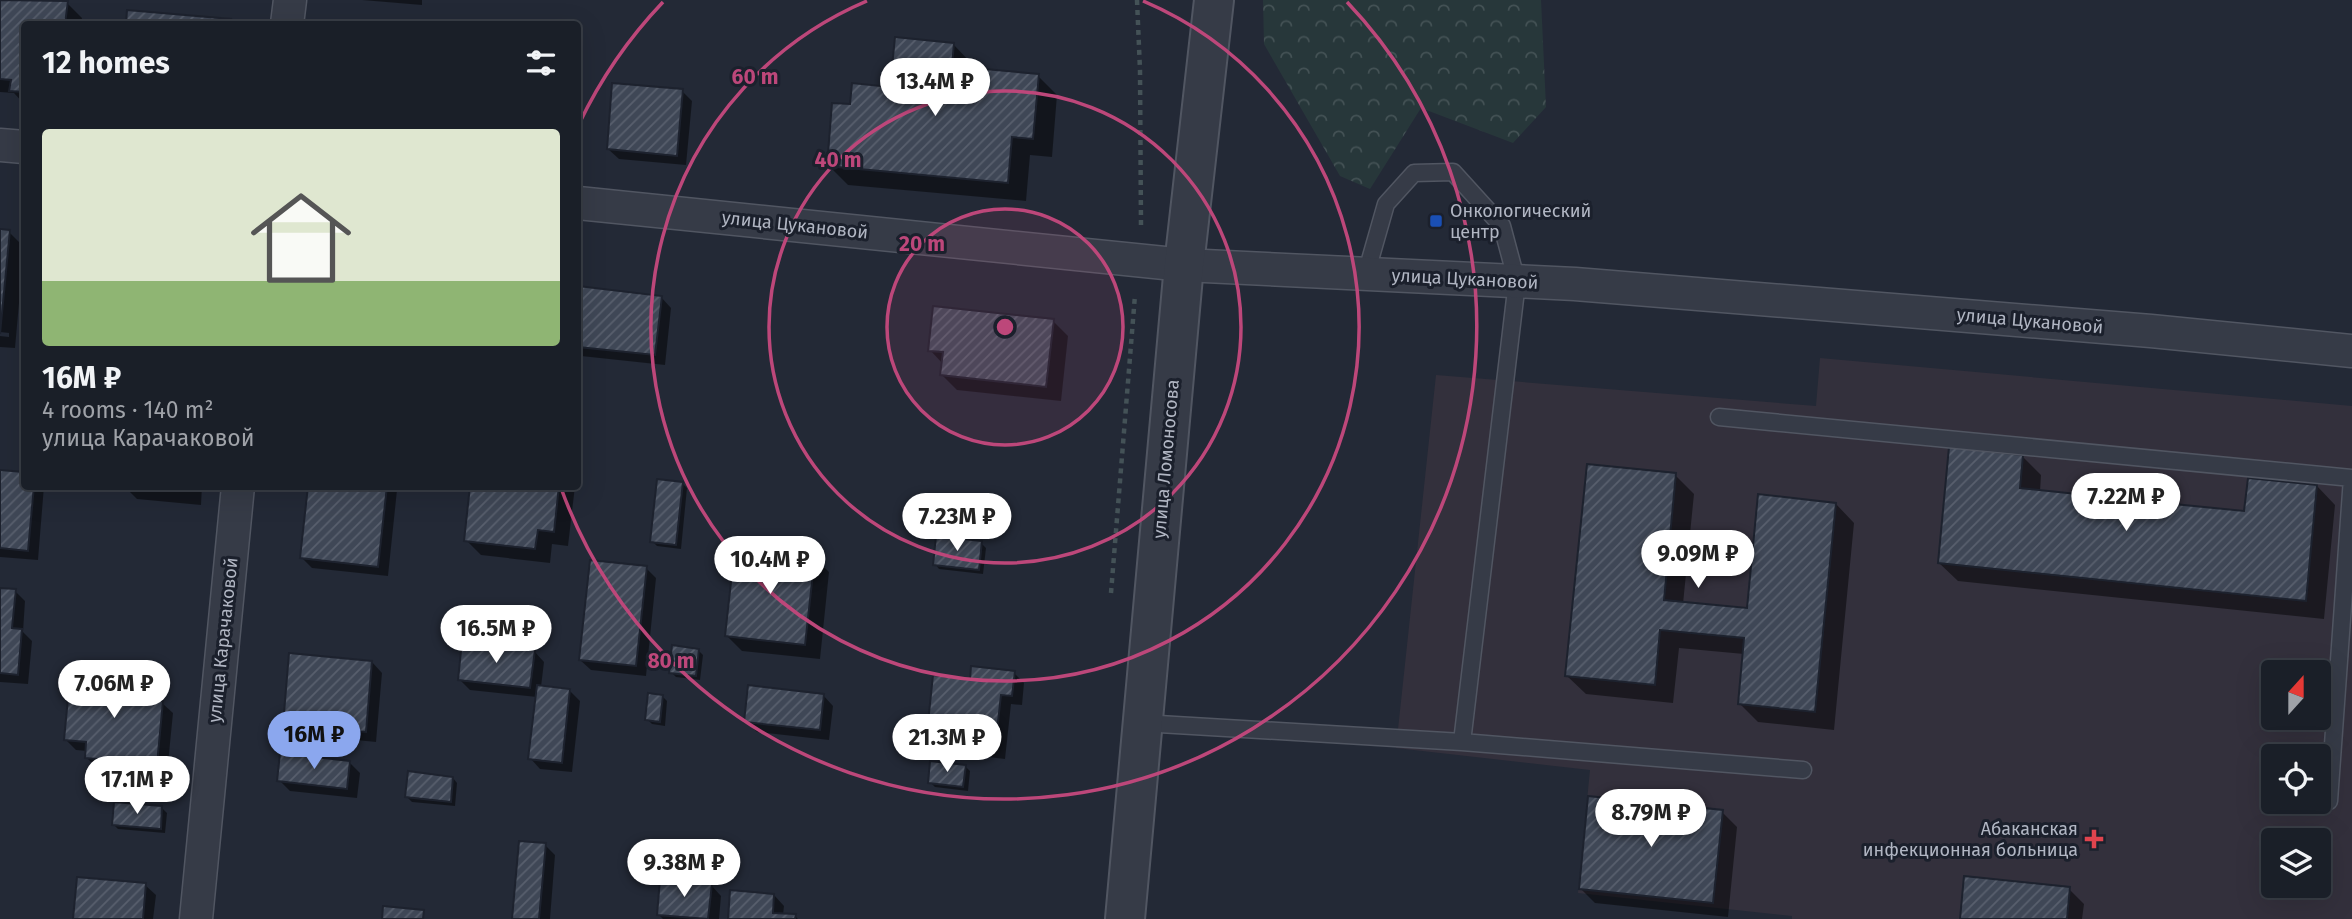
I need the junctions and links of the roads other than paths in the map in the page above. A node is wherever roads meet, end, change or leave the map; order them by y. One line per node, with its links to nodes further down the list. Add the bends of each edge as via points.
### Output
1 (290, 0): 3 (street)
2 (1214, 0): 7 (street, улица Ломоносова)
3 (287, 21)
4 (0, 145): 5 (street)
5 (21, 147)
6 (581, 203): 7 (street, улица Цукановой)
7 (1184, 265): 8 (street, улица Цукановой); 14 (street, улица Ломоносова)
8 (1366, 274): 9 (street, улица Цукановой); 9 (lane, via 1385,204 1414,173 1453,172 1502,226)
9 (1517, 282): 10 (street, улица Цукановой); 15 (lane)
10 (2352, 351)
11 (1719, 417): 12 (lane)
12 (2352, 478): 17 (lane)
13 (238, 490): 18 (street, улица Карачаковой)
14 (1142, 723): 15 (lane); 19 (street, улица Ломоносова)
15 (1462, 742): 16 (lane)
16 (1803, 770)
17 (2331, 773)
18 (196, 919)
19 (1125, 919)

